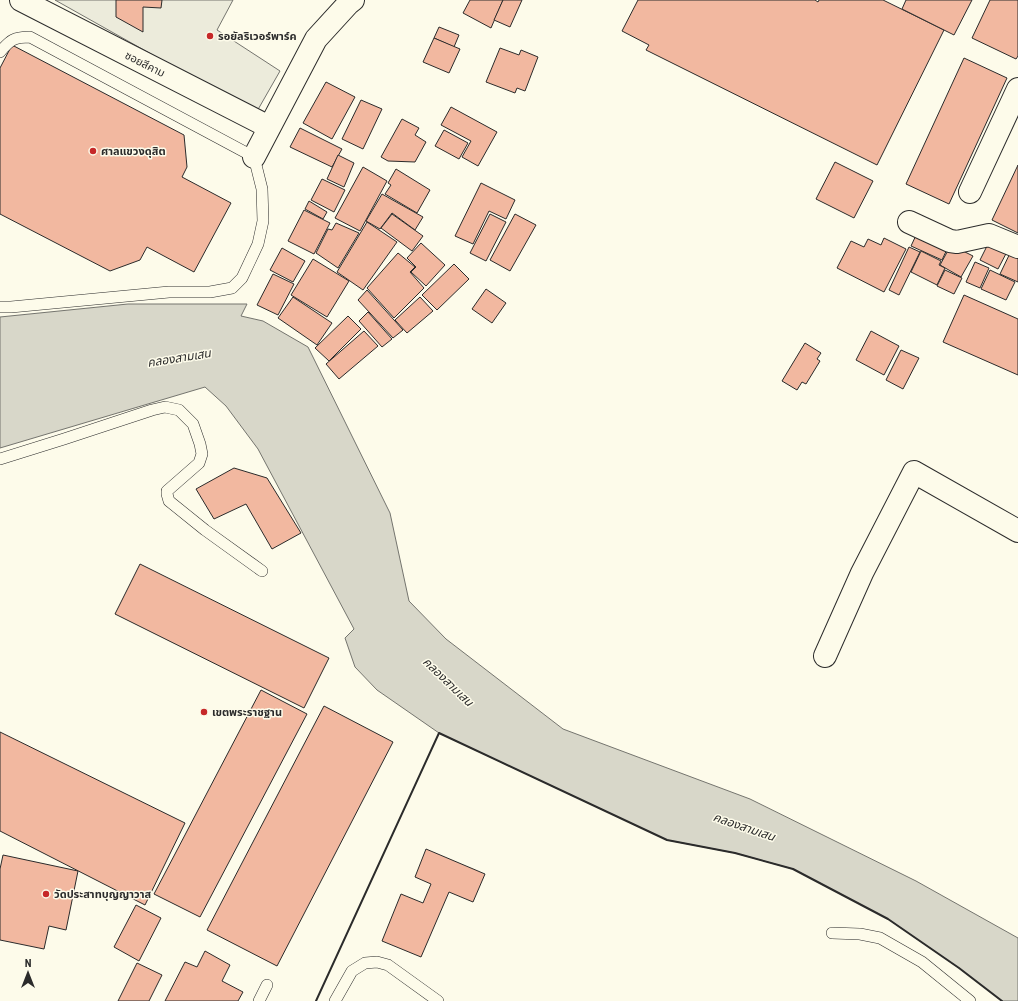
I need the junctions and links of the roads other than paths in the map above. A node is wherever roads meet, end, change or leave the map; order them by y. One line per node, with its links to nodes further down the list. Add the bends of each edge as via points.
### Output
1 (21, 0): 5 (street, ซอยสีคาม)
2 (353, 0): 5 (street, via 316,39)
3 (0, 52): 6 (lane, via 9,42 19,37 30,37)
4 (1018, 89): 7 (street)
5 (269, 127): 6 (street)
6 (254, 157): 10 (lane, via 262,189 262,221 258,244 252,258 242,278 232,288 210,292 169,292)
7 (970, 192)
8 (909, 222): 9 (street, via 950,241 957,242 989,235)
9 (1018, 248)
10 (0, 307)
11 (0, 459): 13 (lane, via 152,410 165,407 179,410 193,424 202,454 199,462 167,491 169,501)
12 (1018, 531): 14 (street, via 914,472 862,573)
13 (262, 571)
14 (826, 656)
15 (832, 933): 20 (lane, via 880,938 922,962)
16 (267, 985): 17 (lane)
17 (259, 1001)
18 (335, 1001): 19 (lane, via 352,971 365,963 377,962 388,965)
19 (438, 1001)
20 (970, 1001)

